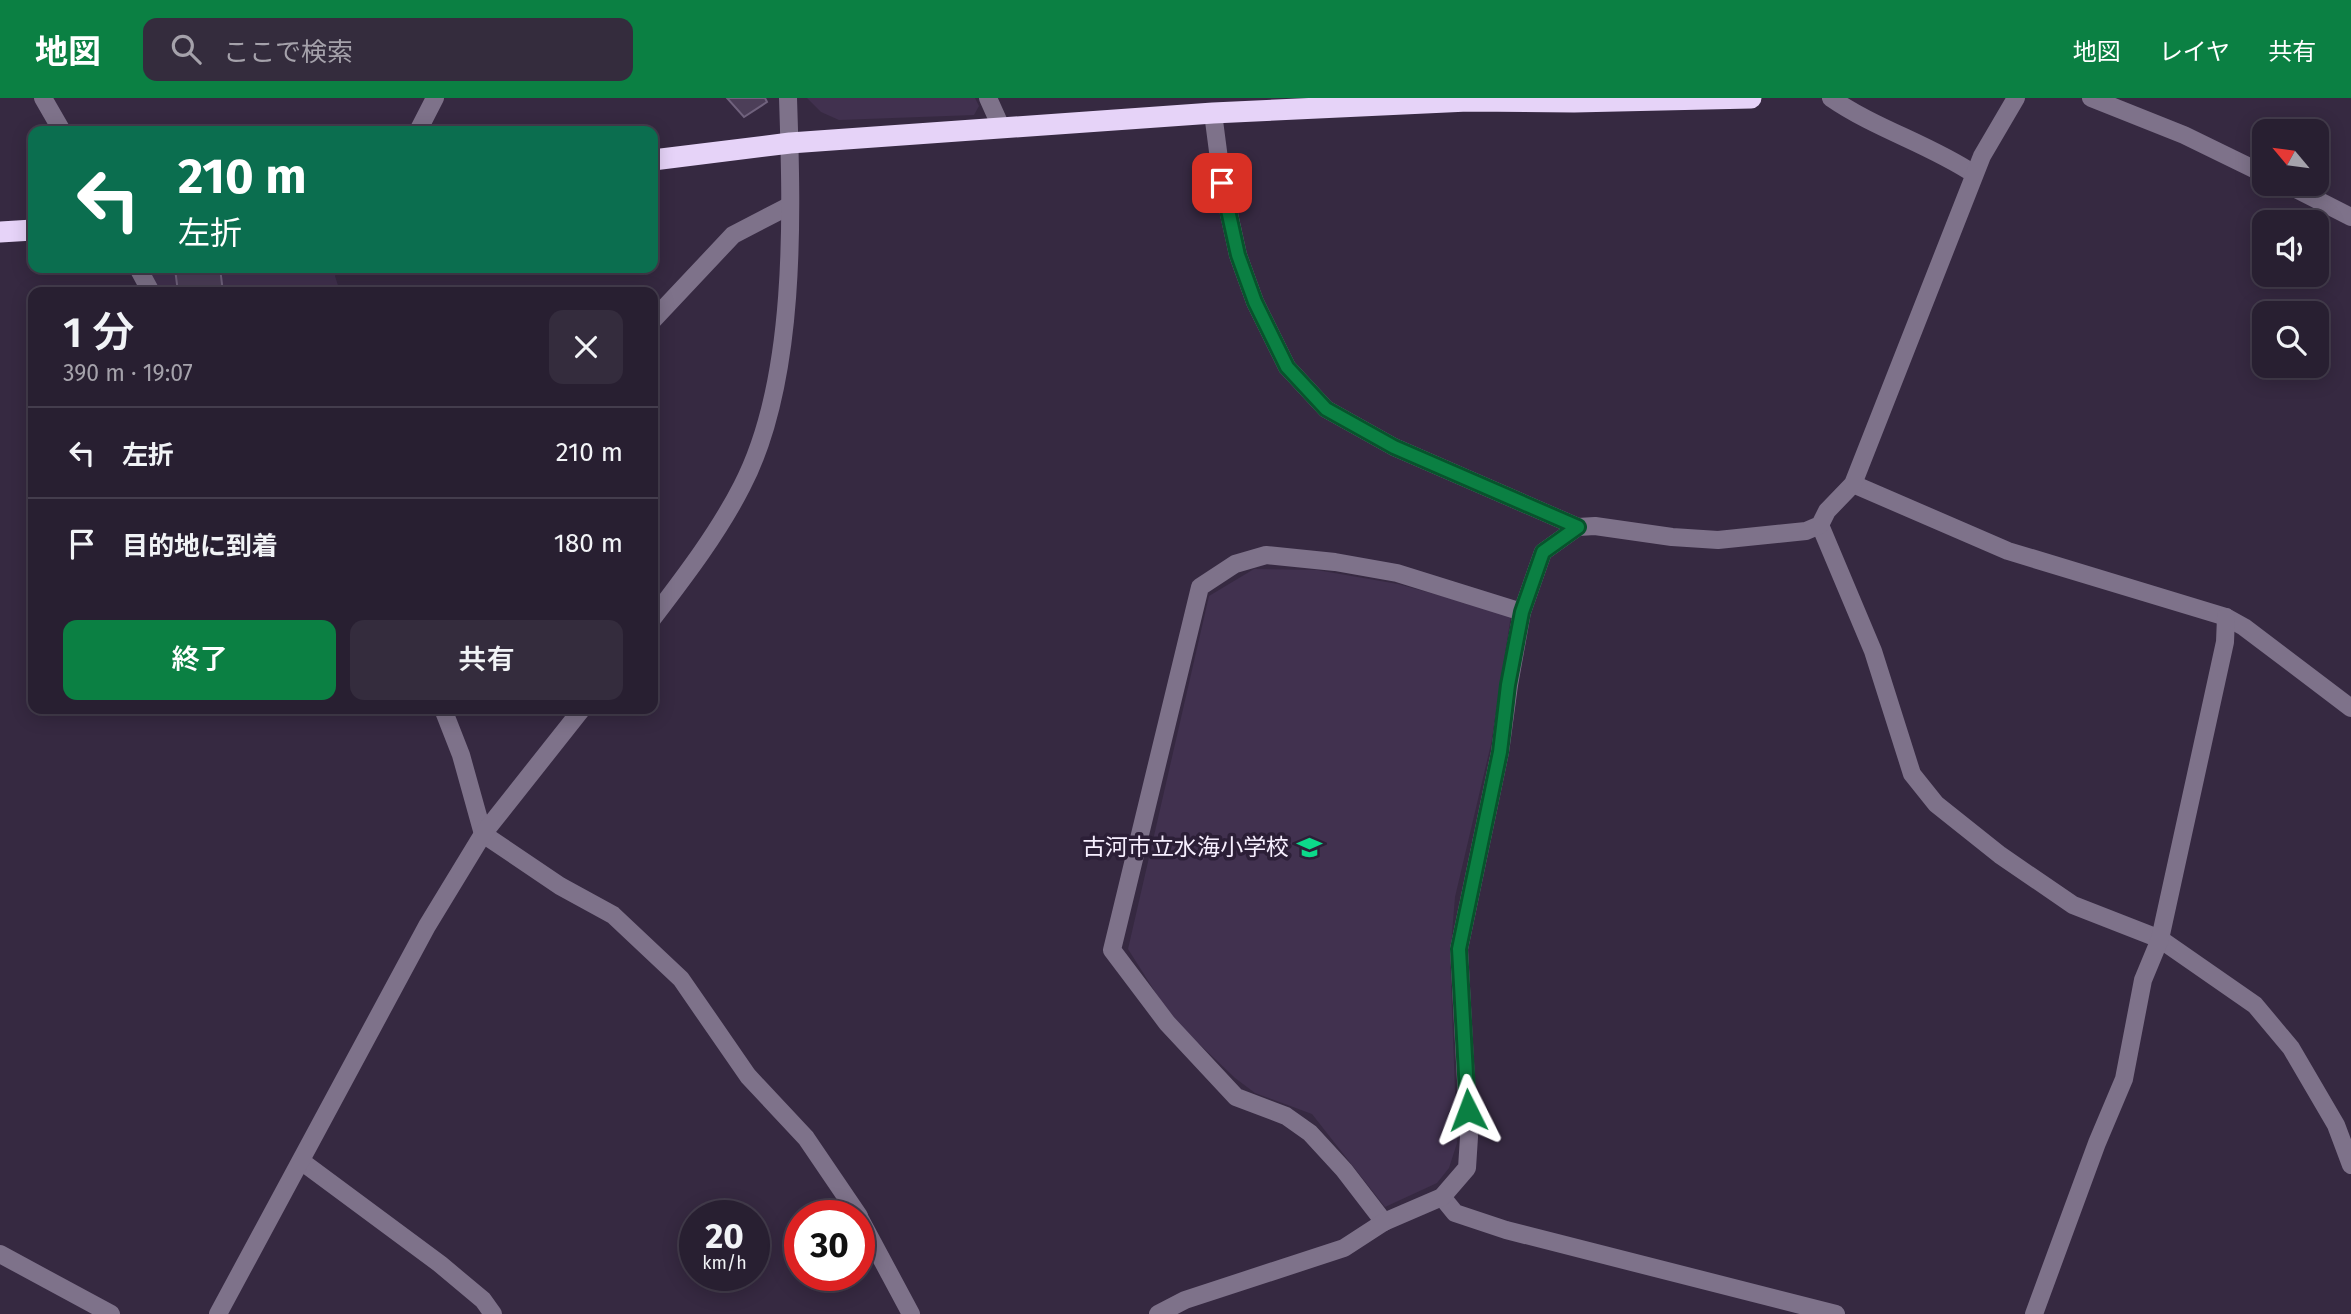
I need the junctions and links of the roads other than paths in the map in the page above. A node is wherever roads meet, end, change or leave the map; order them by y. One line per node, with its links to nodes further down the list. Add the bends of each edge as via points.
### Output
1 (43, 98): 11 (street)
2 (435, 98): 12 (street)
3 (788, 98): 14 (street)
4 (988, 98): 13 (street)
5 (1751, 98): 9 (highway)
6 (1831, 98): 17 (street)
7 (2016, 98): 17 (street)
8 (2091, 98): 16 (street)
9 (1575, 100): 10 (highway)
10 (1213, 113): 13 (highway); 26 (street, via 1238,255 1287,367 1326,409 1394,447)
11 (59, 126)
12 (421, 126)
13 (1001, 127): 14 (highway)
14 (790, 143): 15 (highway); 19 (street)
15 (658, 159)
16 (2252, 168)
17 (1974, 174): 24 (street)
18 (2310, 196): 20 (street)
19 (789, 206): 23 (street, via 733,235); 27 (street, via 788,301 766,423 743,484)
20 (2351, 217)
21 (28, 230): 22 (highway)
22 (0, 232)
23 (658, 315)
24 (1853, 484): 25 (street); 29 (street, via 2007,551)
25 (1820, 525): 26 (street, via 1791,534 1718,540); 34 (street, via 1873,651 1912,774 1936,804 2073,905)
26 (1578, 527): 28 (street, via 1543,552)
27 (658, 611)
28 (1522, 612): 37 (street, via 1500,752 1459,949 1467,1168); 39 (street, via 1397,573 1266,555 1235,565 1200,587 1112,950 1167,1023 1236,1097 1286,1116 1310,1133)
29 (2226, 617): 30 (street); 34 (street, via 2225,642)
30 (2351, 708)
31 (445, 714): 33 (street)
32 (578, 714): 33 (street)
33 (483, 834): 35 (street); 38 (street, via 613,915 681,979 748,1076 806,1138)
34 (2160, 939): 36 (street, via 2255,1005 2291,1048 2336,1125); 48 (street, via 2143,980 2124,1079)
35 (301, 1161): 43 (street); 44 (street, via 440,1264)
36 (2351, 1165)
37 (1442, 1197): 39 (street); 47 (street, via 1455,1213 1506,1230)
38 (848, 1200)
39 (1384, 1222): 46 (street, via 1344,1248 1185,1300)
40 (875, 1247): 45 (street)
41 (0, 1254): 42 (street)
42 (111, 1314)
43 (218, 1314)
44 (493, 1314)
45 (911, 1314)
46 (1158, 1314)
47 (1836, 1314)
48 (2034, 1314)

